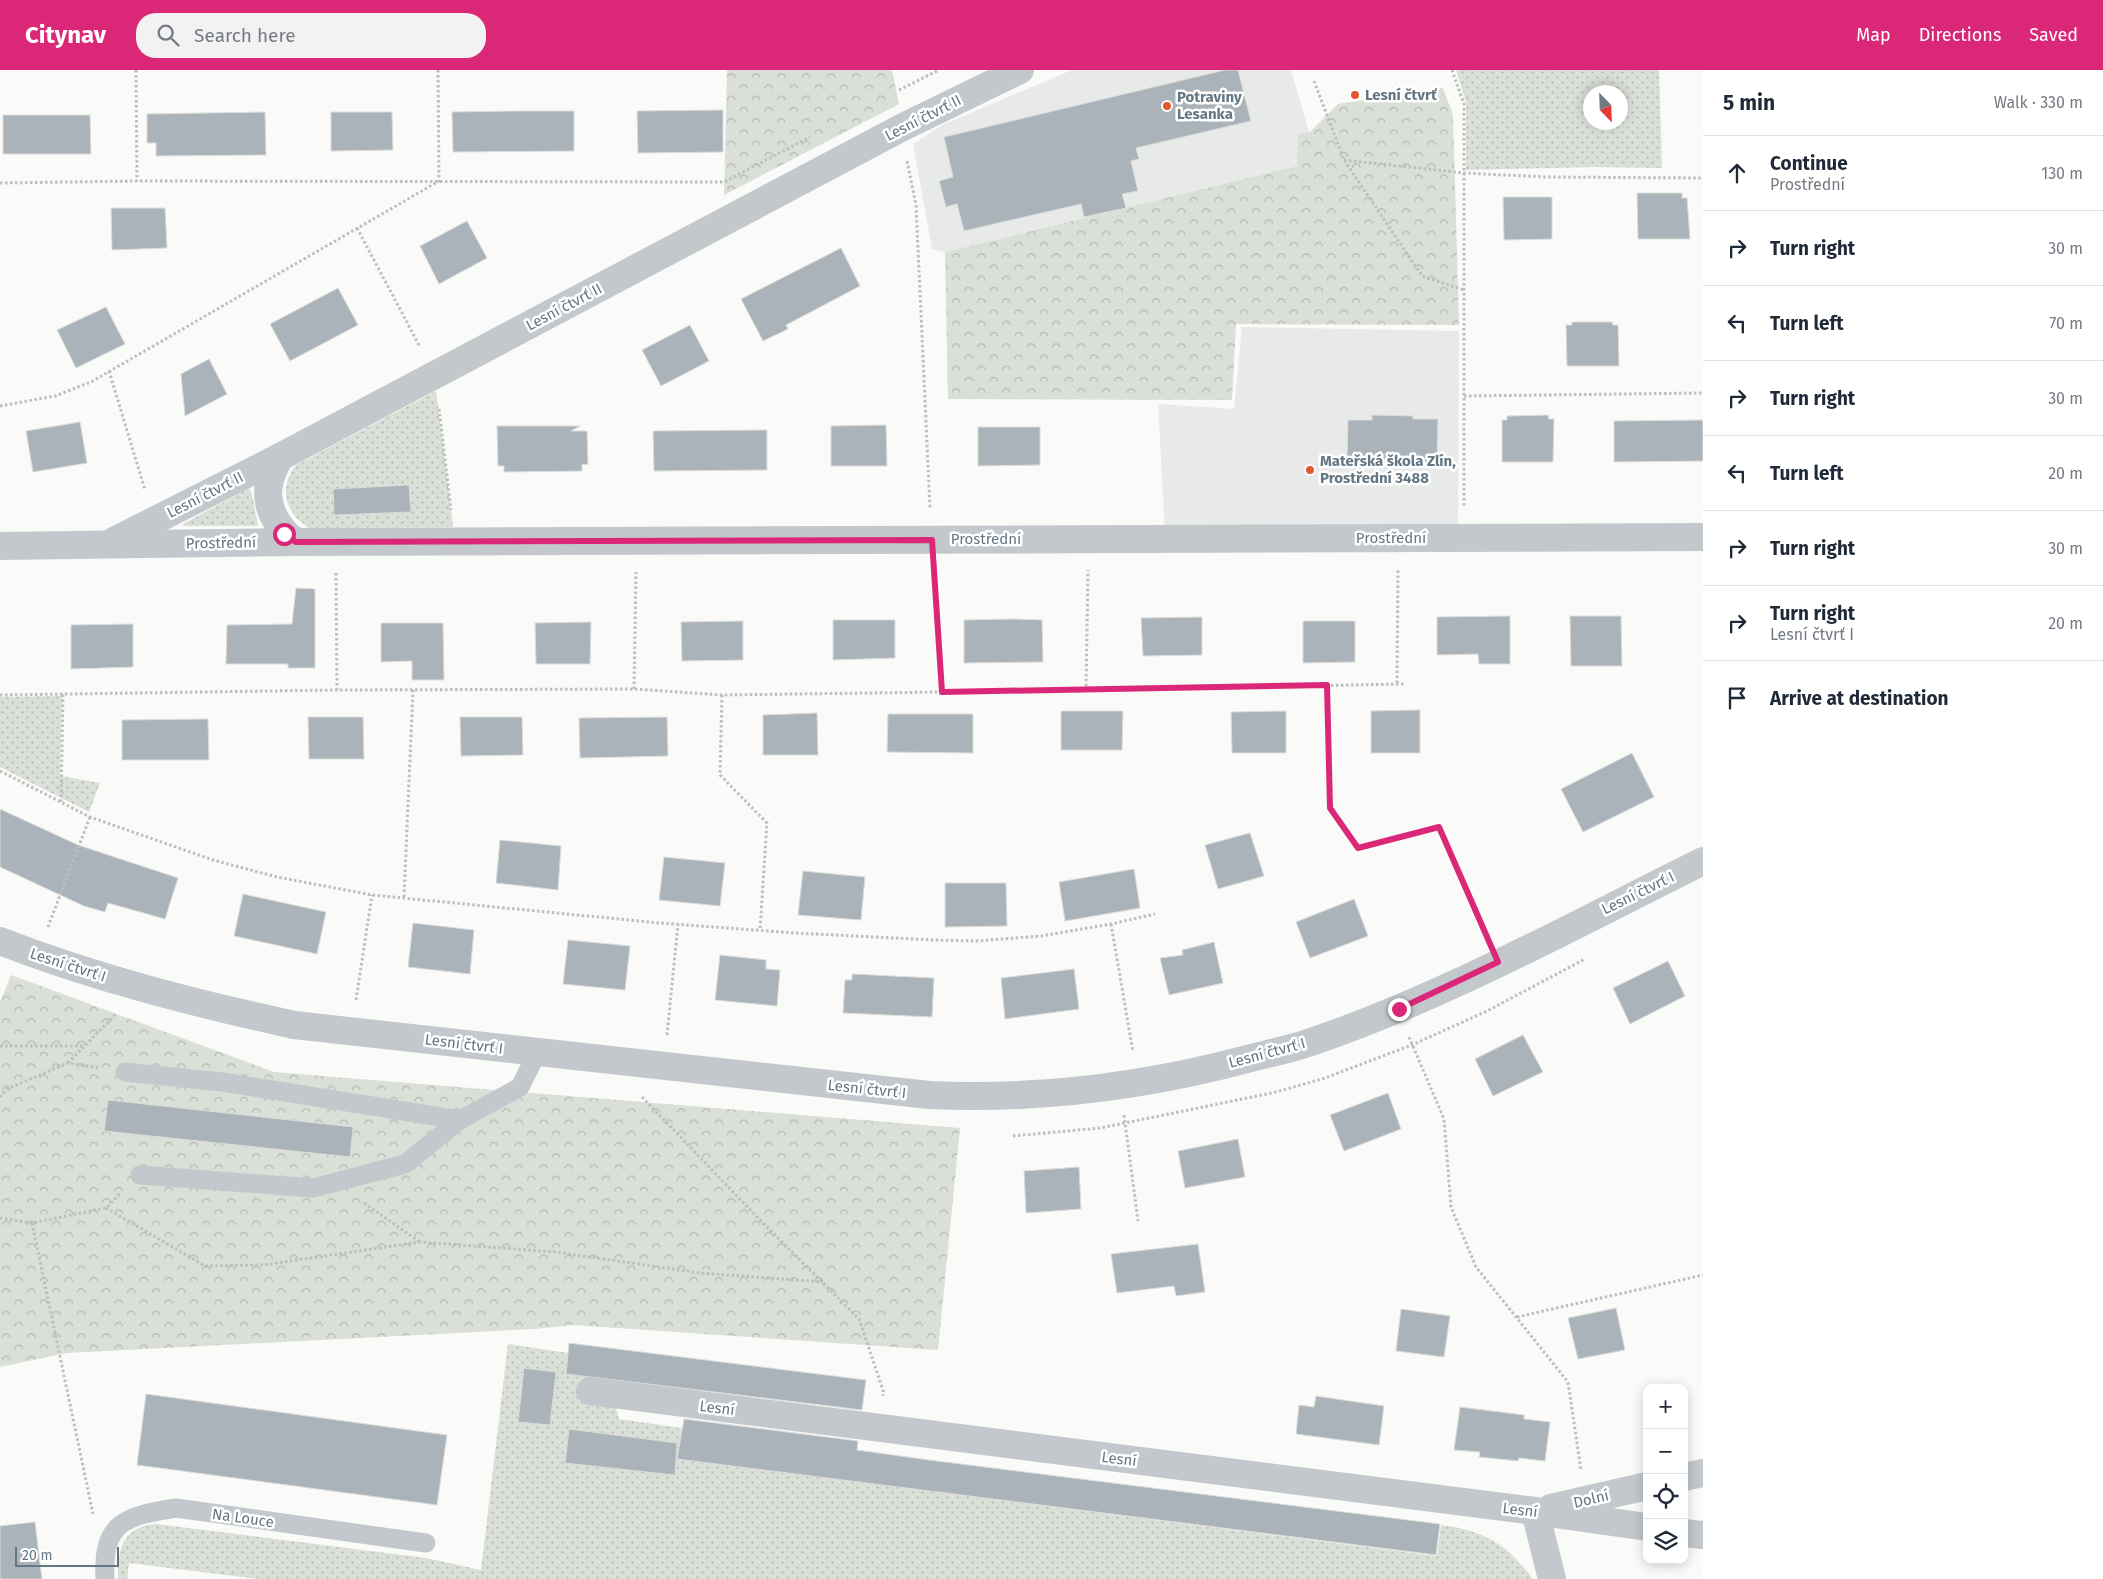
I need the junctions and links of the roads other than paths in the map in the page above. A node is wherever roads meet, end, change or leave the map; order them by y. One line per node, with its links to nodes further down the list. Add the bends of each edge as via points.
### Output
1 (1020, 70): 2 (street, Lesní čtvrť II, via 892,133)
2 (280, 457): 4 (street, via 270,479 270,502 276,523); 5 (street, Lesní čtvrť II)
3 (1703, 537): 4 (street, Prostřední)
4 (296, 542): 5 (street, Prostřední)
5 (109, 544): 6 (street, Prostřední)
6 (0, 546)
7 (1703, 861): 9 (street, Lesní čtvrť I, via 1399,1009 1310,1043 1184,1074 1120,1085 958,1097)
8 (0, 941): 9 (street, Lesní čtvrť I, via 141,988 294,1025)
9 (537, 1052): 11 (lane, via 520,1087)
10 (125, 1072): 11 (lane, via 222,1082)
11 (460, 1120): 12 (lane, via 405,1164 313,1188)
12 (140, 1175)
13 (590, 1391): 17 (street, Lesní)
14 (1703, 1472): 15 (street)
15 (1688, 1476)
16 (1643, 1487): 17 (street, Dolní)
17 (1535, 1511): 18 (street, Lesní); 23 (street)
18 (1643, 1526)
19 (1688, 1533): 20 (street)
20 (1703, 1535)
21 (426, 1543): 22 (lane, Na Louce, via 176,1508 140,1514 120,1525 108,1539)
22 (105, 1579)
23 (1552, 1579)

